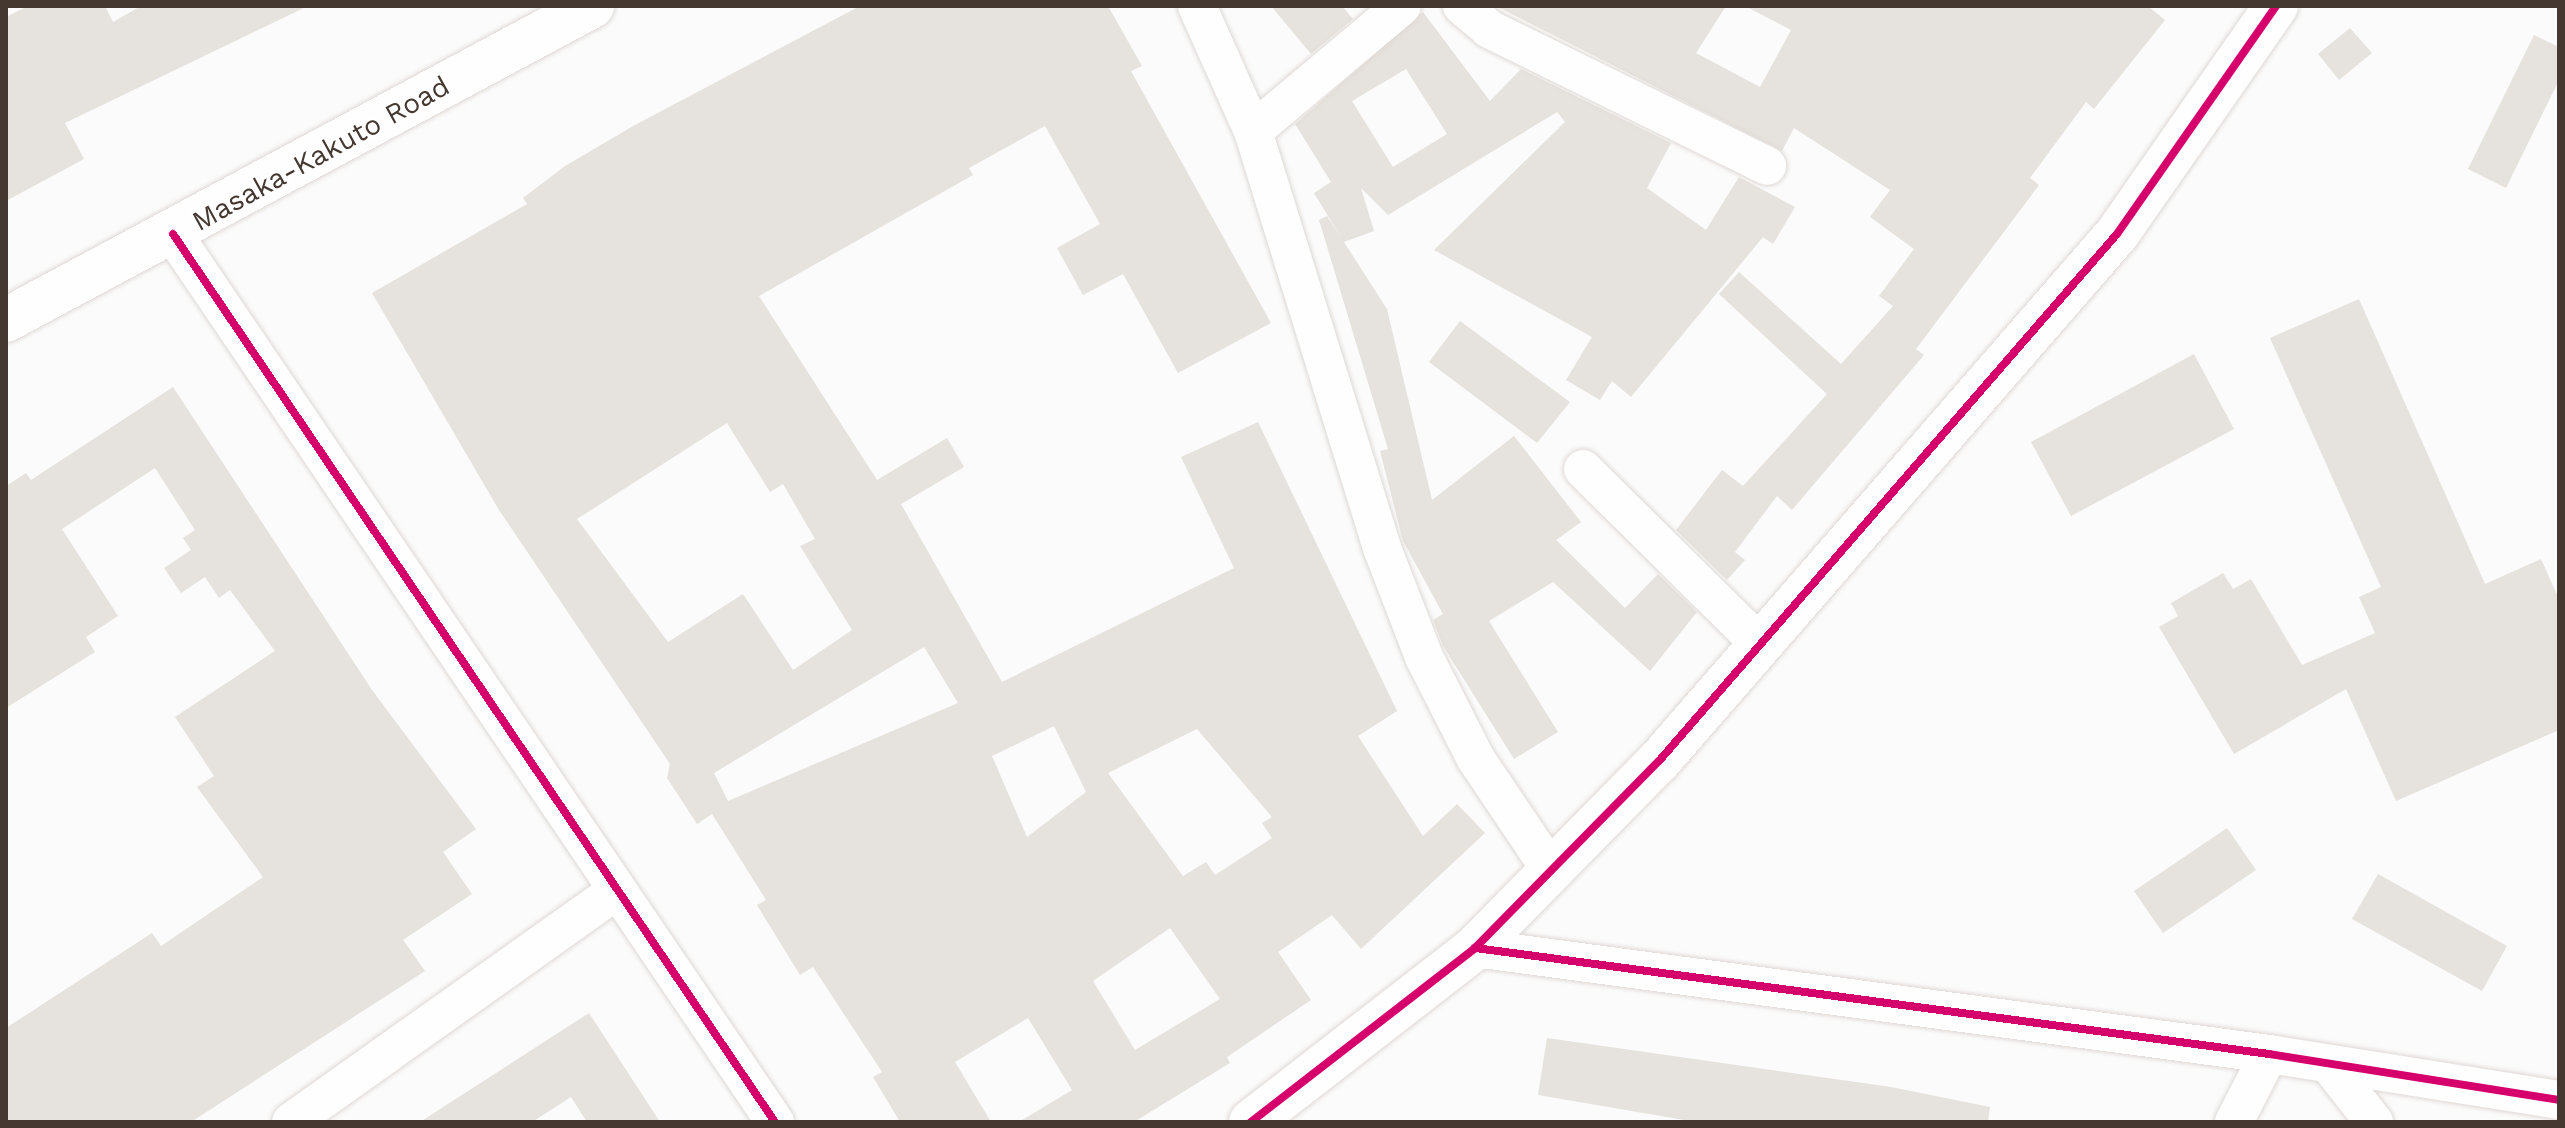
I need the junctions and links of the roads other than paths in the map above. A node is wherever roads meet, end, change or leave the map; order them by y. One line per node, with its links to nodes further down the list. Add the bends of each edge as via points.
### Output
1 (592, 6): 8 (main road, Masaka-Kakuto Road)
2 (1197, 6): 6 (street)
3 (1402, 6): 6 (street)
4 (1462, 6): 7 (street, via 1489,29)
5 (2276, 6): 11 (main road, via 2117,234)
6 (1253, 131): 12 (street, via 1382,548 1424,657 1476,759)
7 (1767, 166)
8 (173, 234): 9 (main road, Masaka-Kakuto Road); 13 (street)
9 (6, 320)
10 (1583, 469): 11 (street)
11 (1761, 645): 12 (main road)
12 (1552, 872): 14 (main road)
13 (616, 891): 18 (street); 19 (street)
14 (1475, 948): 15 (street); 20 (main road)
15 (2269, 1054): 16 (street); 21 (street)
16 (2331, 1067): 17 (street); 22 (street)
17 (2559, 1100)
18 (291, 1122)
19 (775, 1122)
20 (1251, 1122)
21 (2234, 1122)
22 (2374, 1122)

